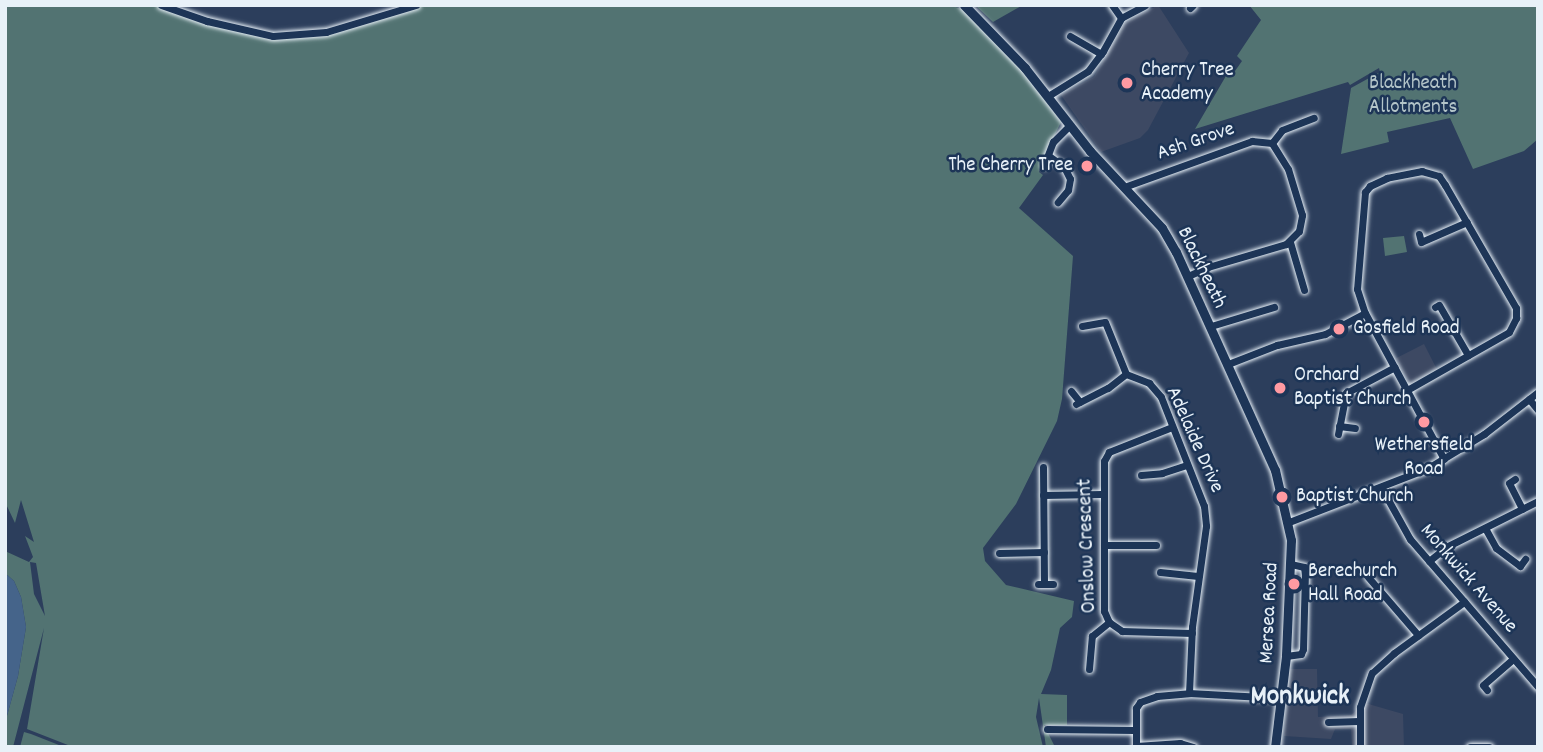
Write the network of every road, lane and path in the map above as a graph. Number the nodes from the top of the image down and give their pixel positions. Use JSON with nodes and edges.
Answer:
{"nodes":[{"id":1,"x":162,"y":5,"type":"edge"},
{"id":2,"x":416,"y":5,"type":"edge"},
{"id":3,"x":964,"y":5,"type":"edge"},
{"id":4,"x":1112,"y":5,"type":"edge"},
{"id":5,"x":1144,"y":5,"type":"edge"},
{"id":6,"x":1121,"y":18,"type":"junction"},
{"id":7,"x":1073,"y":35,"type":"dead end"},
{"id":8,"x":1101,"y":54,"type":"junction"},
{"id":9,"x":1048,"y":96,"type":"junction"},
{"id":10,"x":1314,"y":118,"type":"dead end"},
{"id":11,"x":1070,"y":125,"type":"junction"},
{"id":12,"x":1272,"y":143,"type":"junction"},
{"id":13,"x":1049,"y":156,"type":"junction"},
{"id":14,"x":1044,"y":165,"type":"dead end"},
{"id":15,"x":1124,"y":187,"type":"junction"},
{"id":16,"x":1066,"y":194,"type":"junction"},
{"id":17,"x":1073,"y":199,"type":"dead end"},
{"id":18,"x":1058,"y":202,"type":"dead end"},
{"id":19,"x":1467,"y":222,"type":"junction"},
{"id":20,"x":1290,"y":242,"type":"junction"},
{"id":21,"x":1421,"y":242,"type":"dead end"},
{"id":22,"x":1188,"y":276,"type":"junction"},
{"id":23,"x":1301,"y":286,"type":"dead end"},
{"id":24,"x":1274,"y":307,"type":"dead end"},
{"id":25,"x":1435,"y":307,"type":"dead end"},
{"id":26,"x":1365,"y":313,"type":"junction"},
{"id":27,"x":1086,"y":326,"type":"dead end"},
{"id":28,"x":1210,"y":326,"type":"junction"},
{"id":29,"x":1468,"y":355,"type":"junction"},
{"id":30,"x":1228,"y":364,"type":"junction"},
{"id":31,"x":1395,"y":367,"type":"junction"},
{"id":32,"x":1126,"y":374,"type":"junction"},
{"id":33,"x":1408,"y":390,"type":"junction"},
{"id":34,"x":1072,"y":391,"type":"dead end"},
{"id":35,"x":1538,"y":392,"type":"edge"},
{"id":36,"x":1530,"y":400,"type":"junction"},
{"id":37,"x":1538,"y":410,"type":"edge"},
{"id":38,"x":1172,"y":426,"type":"junction"},
{"id":39,"x":1355,"y":428,"type":"dead end"},
{"id":40,"x":1444,"y":459,"type":"junction"},
{"id":41,"x":1186,"y":464,"type":"junction"},
{"id":42,"x":1043,"y":467,"type":"dead end"},
{"id":43,"x":1141,"y":475,"type":"dead end"},
{"id":44,"x":1515,"y":479,"type":"dead end"},
{"id":45,"x":1381,"y":487,"type":"junction"},
{"id":46,"x":1102,"y":494,"type":"junction"},
{"id":47,"x":1042,"y":495,"type":"junction"},
{"id":48,"x":1538,"y":501,"type":"edge"},
{"id":49,"x":1522,"y":509,"type":"junction"},
{"id":50,"x":1289,"y":522,"type":"junction"},
{"id":51,"x":1485,"y":528,"type":"junction"},
{"id":52,"x":1104,"y":545,"type":"junction"},
{"id":53,"x":1140,"y":545,"type":"junction"},
{"id":54,"x":1156,"y":545,"type":"dead end"},
{"id":55,"x":1003,"y":550,"type":"dead end"},
{"id":56,"x":1044,"y":552,"type":"junction"},
{"id":57,"x":1140,"y":554,"type":"dead end"},
{"id":58,"x":1525,"y":559,"type":"dead end"},
{"id":59,"x":1429,"y":561,"type":"junction"},
{"id":60,"x":1291,"y":564,"type":"junction"},
{"id":61,"x":1162,"y":575,"type":"dead end"},
{"id":62,"x":1198,"y":576,"type":"junction"},
{"id":63,"x":1369,"y":581,"type":"dead end"},
{"id":64,"x":1045,"y":584,"type":"dead end"},
{"id":65,"x":1464,"y":602,"type":"junction"},
{"id":66,"x":1108,"y":622,"type":"junction"},
{"id":67,"x":1192,"y":633,"type":"junction"},
{"id":68,"x":1418,"y":635,"type":"junction"},
{"id":69,"x":1286,"y":656,"type":"junction"},
{"id":70,"x":1513,"y":659,"type":"junction"},
{"id":71,"x":1089,"y":669,"type":"dead end"},
{"id":72,"x":1483,"y":685,"type":"dead end"},
{"id":73,"x":1538,"y":687,"type":"edge"},
{"id":74,"x":1189,"y":693,"type":"junction"},
{"id":75,"x":1282,"y":698,"type":"junction"},
{"id":76,"x":1359,"y":721,"type":"junction"},
{"id":77,"x":1328,"y":722,"type":"dead end"},
{"id":78,"x":1134,"y":730,"type":"junction"},
{"id":79,"x":1051,"y":731,"type":"dead end"},
{"id":80,"x":1136,"y":746,"type":"edge"},
{"id":81,"x":1193,"y":747,"type":"edge"},
{"id":82,"x":1275,"y":747,"type":"edge"},
{"id":83,"x":1360,"y":747,"type":"edge"},
{"id":84,"x":1470,"y":747,"type":"edge"},
{"id":85,"x":1489,"y":747,"type":"edge"}],
"edges":[{"from":1,"to":2,"type":"street"},
{"from":3,"to":9,"type":"main road","name":"Blackheath"},
{"from":4,"to":6,"type":"street"},
{"from":5,"to":6,"type":"street"},
{"from":6,"to":8,"type":"street"},
{"from":7,"to":8,"type":"street"},
{"from":8,"to":9,"type":"street"},
{"from":9,"to":11,"type":"main road","name":"Blackheath"},
{"from":10,"to":12,"type":"street"},
{"from":11,"to":13,"type":"street"},
{"from":11,"to":15,"type":"main road","name":"Blackheath"},
{"from":12,"to":15,"type":"street","name":"Ash Grove"},
{"from":12,"to":20,"type":"street"},
{"from":13,"to":14,"type":"street"},
{"from":13,"to":16,"type":"street"},
{"from":15,"to":22,"type":"main road","name":"Blackheath"},
{"from":16,"to":17,"type":"street"},
{"from":16,"to":18,"type":"street"},
{"from":19,"to":21,"type":"street"},
{"from":19,"to":26,"type":"street"},
{"from":19,"to":29,"type":"street"},
{"from":20,"to":22,"type":"street"},
{"from":20,"to":23,"type":"street"},
{"from":22,"to":28,"type":"main road","name":"Blackheath"},
{"from":24,"to":28,"type":"street"},
{"from":25,"to":29,"type":"street"},
{"from":26,"to":30,"type":"street"},
{"from":26,"to":31,"type":"street"},
{"from":27,"to":32,"type":"street"},
{"from":28,"to":30,"type":"main road","name":"Blackheath"},
{"from":29,"to":33,"type":"street"},
{"from":30,"to":50,"type":"main road","name":"Blackheath"},
{"from":31,"to":33,"type":"street"},
{"from":31,"to":39,"type":"street"},
{"from":32,"to":34,"type":"street"},
{"from":32,"to":38,"type":"street","name":"Adelaide Drive"},
{"from":33,"to":40,"type":"street"},
{"from":35,"to":36,"type":"street"},
{"from":36,"to":37,"type":"street"},
{"from":36,"to":40,"type":"street"},
{"from":38,"to":41,"type":"street","name":"Adelaide Drive"},
{"from":38,"to":46,"type":"street","name":"Onslow Crescent"},
{"from":40,"to":45,"type":"street"},
{"from":41,"to":43,"type":"street"},
{"from":41,"to":62,"type":"street","name":"Adelaide Drive"},
{"from":42,"to":47,"type":"street"},
{"from":44,"to":49,"type":"street"},
{"from":45,"to":50,"type":"street"},
{"from":45,"to":59,"type":"street","name":"Monkwick Avenue"},
{"from":46,"to":47,"type":"street"},
{"from":46,"to":52,"type":"street","name":"Onslow Crescent"},
{"from":47,"to":56,"type":"street"},
{"from":48,"to":49,"type":"street"},
{"from":49,"to":51,"type":"street"},
{"from":50,"to":60,"type":"main road","name":"Mersea Road"},
{"from":51,"to":58,"type":"street"},
{"from":51,"to":59,"type":"street"},
{"from":52,"to":53,"type":"street"},
{"from":52,"to":66,"type":"street","name":"Onslow Crescent"},
{"from":53,"to":54,"type":"street"},
{"from":53,"to":57,"type":"street"},
{"from":55,"to":56,"type":"street"},
{"from":56,"to":64,"type":"street"},
{"from":59,"to":65,"type":"street","name":"Monkwick Avenue"},
{"from":60,"to":69,"type":"main road","name":"Mersea Road"},
{"from":60,"to":69,"type":"street"},
{"from":61,"to":62,"type":"street"},
{"from":62,"to":67,"type":"street","name":"Adelaide Drive"},
{"from":63,"to":68,"type":"street"},
{"from":65,"to":68,"type":"street"},
{"from":65,"to":70,"type":"street","name":"Monkwick Avenue"},
{"from":66,"to":67,"type":"street","name":"Onslow Crescent"},
{"from":66,"to":71,"type":"street"},
{"from":67,"to":74,"type":"street","name":"Adelaide Drive"},
{"from":68,"to":76,"type":"street"},
{"from":69,"to":75,"type":"main road","name":"Mersea Road"},
{"from":70,"to":72,"type":"street"},
{"from":70,"to":73,"type":"street","name":"Monkwick Avenue"},
{"from":74,"to":75,"type":"street"},
{"from":74,"to":78,"type":"street"},
{"from":75,"to":82,"type":"main road","name":"Mersea Road"},
{"from":76,"to":77,"type":"street"},
{"from":76,"to":83,"type":"street"},
{"from":78,"to":79,"type":"street"},
{"from":78,"to":80,"type":"street"},
{"from":80,"to":81,"type":"street"},
{"from":84,"to":85,"type":"street"}]}
